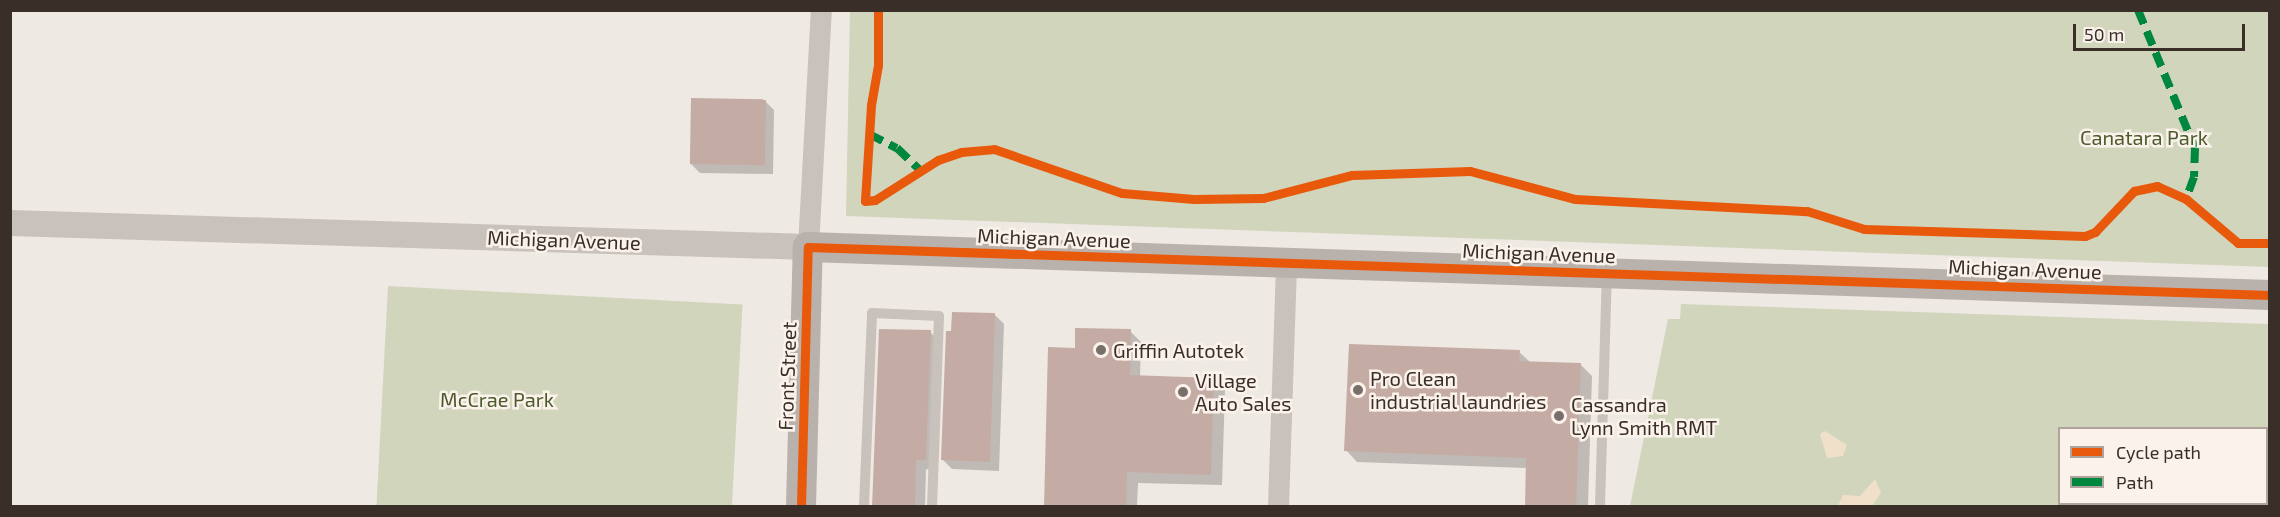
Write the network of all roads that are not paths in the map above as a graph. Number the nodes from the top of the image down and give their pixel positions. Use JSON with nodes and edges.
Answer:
{"nodes":[{"id":1,"x":821,"y":10,"type":"edge"},
{"id":2,"x":10,"y":223,"type":"edge"},
{"id":3,"x":808,"y":248,"type":"junction"},
{"id":4,"x":1286,"y":263,"type":"junction"},
{"id":5,"x":1607,"y":274,"type":"junction"},
{"id":6,"x":2270,"y":295,"type":"edge"},
{"id":7,"x":801,"y":507,"type":"edge"},
{"id":8,"x":864,"y":507,"type":"edge"},
{"id":9,"x":932,"y":507,"type":"edge"},
{"id":10,"x":1278,"y":507,"type":"edge"},
{"id":11,"x":1600,"y":507,"type":"edge"}],
"edges":[{"from":1,"to":3,"type":"street","name":"Front Street"},
{"from":2,"to":3,"type":"street","name":"Michigan Avenue"},
{"from":3,"to":4,"type":"main road","name":"Michigan Avenue"},
{"from":3,"to":7,"type":"main road","name":"Front Street"},
{"from":4,"to":5,"type":"main road","name":"Michigan Avenue"},
{"from":4,"to":10,"type":"street"},
{"from":5,"to":6,"type":"main road","name":"Michigan Avenue"},
{"from":5,"to":11,"type":"lane"},
{"from":8,"to":9,"type":"lane"}]}
